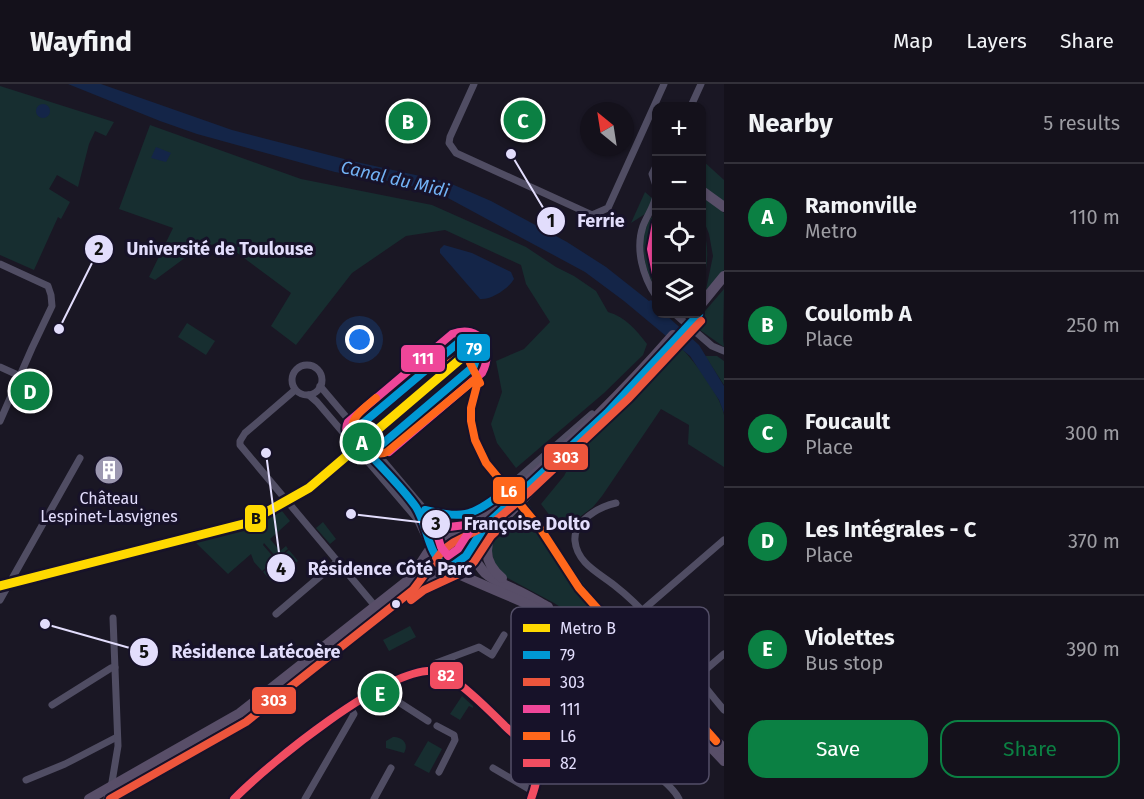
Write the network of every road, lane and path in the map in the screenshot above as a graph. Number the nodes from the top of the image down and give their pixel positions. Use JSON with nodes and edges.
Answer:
{"nodes":[{"id":1,"x":474,"y":84,"type":"edge"},
{"id":2,"x":664,"y":84,"type":"edge"},
{"id":3,"x":701,"y":84,"type":"edge"},
{"id":4,"x":693,"y":102,"type":"edge"},
{"id":5,"x":706,"y":194,"type":"edge"},
{"id":6,"x":724,"y":207,"type":"edge"},
{"id":7,"x":652,"y":210,"type":"edge"},
{"id":8,"x":0,"y":264,"type":"edge"},
{"id":9,"x":723,"y":279,"type":"edge"},
{"id":10,"x":652,"y":287,"type":"edge"},
{"id":11,"x":706,"y":298,"type":"edge"},
{"id":12,"x":706,"y":302,"type":"edge"},
{"id":13,"x":680,"y":318,"type":"edge"},
{"id":14,"x":693,"y":318,"type":"edge"},
{"id":15,"x":724,"y":351,"type":"edge"},
{"id":16,"x":656,"y":357,"type":"junction"},
{"id":17,"x":1,"y":368,"type":"edge"},
{"id":18,"x":20,"y":376,"type":"junction"},
{"id":19,"x":320,"y":386,"type":"junction"},
{"id":20,"x":295,"y":390,"type":"junction"},
{"id":21,"x":623,"y":390,"type":"junction"},
{"id":22,"x":309,"y":395,"type":"junction"},
{"id":23,"x":0,"y":421,"type":"edge"},
{"id":24,"x":586,"y":434,"type":"junction"},
{"id":25,"x":80,"y":458,"type":"dead end"},
{"id":26,"x":616,"y":503,"type":"dead end"},
{"id":27,"x":425,"y":510,"type":"junction"},
{"id":28,"x":454,"y":531,"type":"junction"},
{"id":29,"x":724,"y":540,"type":"edge"},
{"id":30,"x":431,"y":549,"type":"junction"},
{"id":31,"x":470,"y":552,"type":"junction"},
{"id":32,"x":337,"y":562,"type":"junction"},
{"id":33,"x":448,"y":569,"type":"junction"},
{"id":34,"x":515,"y":589,"type":"junction"},
{"id":35,"x":0,"y":600,"type":"edge"},
{"id":36,"x":375,"y":606,"type":"junction"},
{"id":37,"x":532,"y":607,"type":"edge"},
{"id":38,"x":549,"y":607,"type":"edge"},
{"id":39,"x":641,"y":607,"type":"edge"},
{"id":40,"x":646,"y":607,"type":"edge"},
{"id":41,"x":276,"y":614,"type":"dead end"},
{"id":42,"x":113,"y":618,"type":"dead end"},
{"id":43,"x":504,"y":635,"type":"dead end"},
{"id":44,"x":724,"y":654,"type":"edge"},
{"id":45,"x":452,"y":659,"type":"junction"},
{"id":46,"x":115,"y":667,"type":"junction"},
{"id":47,"x":709,"y":667,"type":"edge"},
{"id":48,"x":434,"y":670,"type":"junction"},
{"id":49,"x":380,"y":690,"type":"junction"},
{"id":50,"x":465,"y":690,"type":"junction"},
{"id":51,"x":709,"y":693,"type":"edge"},
{"id":52,"x":52,"y":705,"type":"dead end"},
{"id":53,"x":350,"y":707,"type":"junction"},
{"id":54,"x":724,"y":710,"type":"edge"},
{"id":55,"x":428,"y":721,"type":"dead end"},
{"id":56,"x":437,"y":726,"type":"dead end"},
{"id":57,"x":511,"y":732,"type":"edge"},
{"id":58,"x":709,"y":734,"type":"edge"},
{"id":59,"x":117,"y":737,"type":"junction"},
{"id":60,"x":709,"y":745,"type":"edge"},
{"id":61,"x":724,"y":749,"type":"edge"},
{"id":62,"x":724,"y":761,"type":"edge"},
{"id":63,"x":391,"y":768,"type":"dead end"},
{"id":64,"x":493,"y":768,"type":"dead end"},
{"id":65,"x":146,"y":770,"type":"junction"},
{"id":66,"x":439,"y":772,"type":"dead end"},
{"id":67,"x":26,"y":780,"type":"dead end"},
{"id":68,"x":511,"y":780,"type":"edge"},
{"id":69,"x":516,"y":784,"type":"edge"},
{"id":70,"x":667,"y":784,"type":"edge"},
{"id":71,"x":107,"y":795,"type":"edge"},
{"id":72,"x":532,"y":795,"type":"edge"},
{"id":73,"x":89,"y":799,"type":"edge"},
{"id":74,"x":234,"y":799,"type":"edge"},
{"id":75,"x":305,"y":799,"type":"edge"},
{"id":76,"x":374,"y":799,"type":"edge"},
{"id":77,"x":679,"y":799,"type":"edge"}],
"edges":[{"from":1,"to":2,"type":"street"},
{"from":3,"to":4,"type":"street"},
{"from":5,"to":6,"type":"main road"},
{"from":7,"to":10,"type":"street"},
{"from":8,"to":18,"type":"street"},
{"from":9,"to":11,"type":"main road"},
{"from":9,"to":12,"type":"main road"},
{"from":13,"to":15,"type":"street"},
{"from":14,"to":16,"type":"main road"},
{"from":16,"to":21,"type":"main road"},
{"from":16,"to":24,"type":"main road"},
{"from":17,"to":18,"type":"street"},
{"from":18,"to":23,"type":"street"},
{"from":19,"to":20,"type":"street"},
{"from":19,"to":22,"type":"street"},
{"from":19,"to":27,"type":"street"},
{"from":20,"to":22,"type":"street"},
{"from":20,"to":32,"type":"street"},
{"from":21,"to":27,"type":"street"},
{"from":21,"to":28,"type":"main road"},
{"from":22,"to":30,"type":"street"},
{"from":24,"to":31,"type":"main road"},
{"from":24,"to":34,"type":"main road"},
{"from":25,"to":35,"type":"street"},
{"from":26,"to":39,"type":"street"},
{"from":27,"to":28,"type":"street"},
{"from":28,"to":30,"type":"main road"},
{"from":28,"to":31,"type":"main road"},
{"from":29,"to":40,"type":"street"},
{"from":30,"to":33,"type":"main road"},
{"from":30,"to":36,"type":"main road"},
{"from":31,"to":33,"type":"main road"},
{"from":31,"to":34,"type":"main road"},
{"from":32,"to":36,"type":"street"},
{"from":32,"to":41,"type":"street"},
{"from":33,"to":37,"type":"main road"},
{"from":33,"to":65,"type":"main road"},
{"from":34,"to":38,"type":"main road"},
{"from":36,"to":65,"type":"main road"},
{"from":42,"to":46,"type":"street"},
{"from":43,"to":45,"type":"street"},
{"from":44,"to":47,"type":"street"},
{"from":45,"to":48,"type":"street"},
{"from":45,"to":50,"type":"street"},
{"from":46,"to":52,"type":"street"},
{"from":46,"to":59,"type":"street"},
{"from":48,"to":49,"type":"street"},
{"from":48,"to":50,"type":"street"},
{"from":49,"to":53,"type":"street"},
{"from":49,"to":55,"type":"street"},
{"from":50,"to":57,"type":"street"},
{"from":51,"to":54,"type":"street"},
{"from":53,"to":74,"type":"street"},
{"from":53,"to":75,"type":"street"},
{"from":56,"to":66,"type":"street"},
{"from":58,"to":61,"type":"main road"},
{"from":59,"to":67,"type":"street"},
{"from":59,"to":71,"type":"street"},
{"from":60,"to":62,"type":"main road"},
{"from":63,"to":76,"type":"street"},
{"from":64,"to":68,"type":"street"},
{"from":65,"to":71,"type":"main road"},
{"from":69,"to":72,"type":"street"},
{"from":70,"to":77,"type":"street"},
{"from":71,"to":73,"type":"main road"}]}
